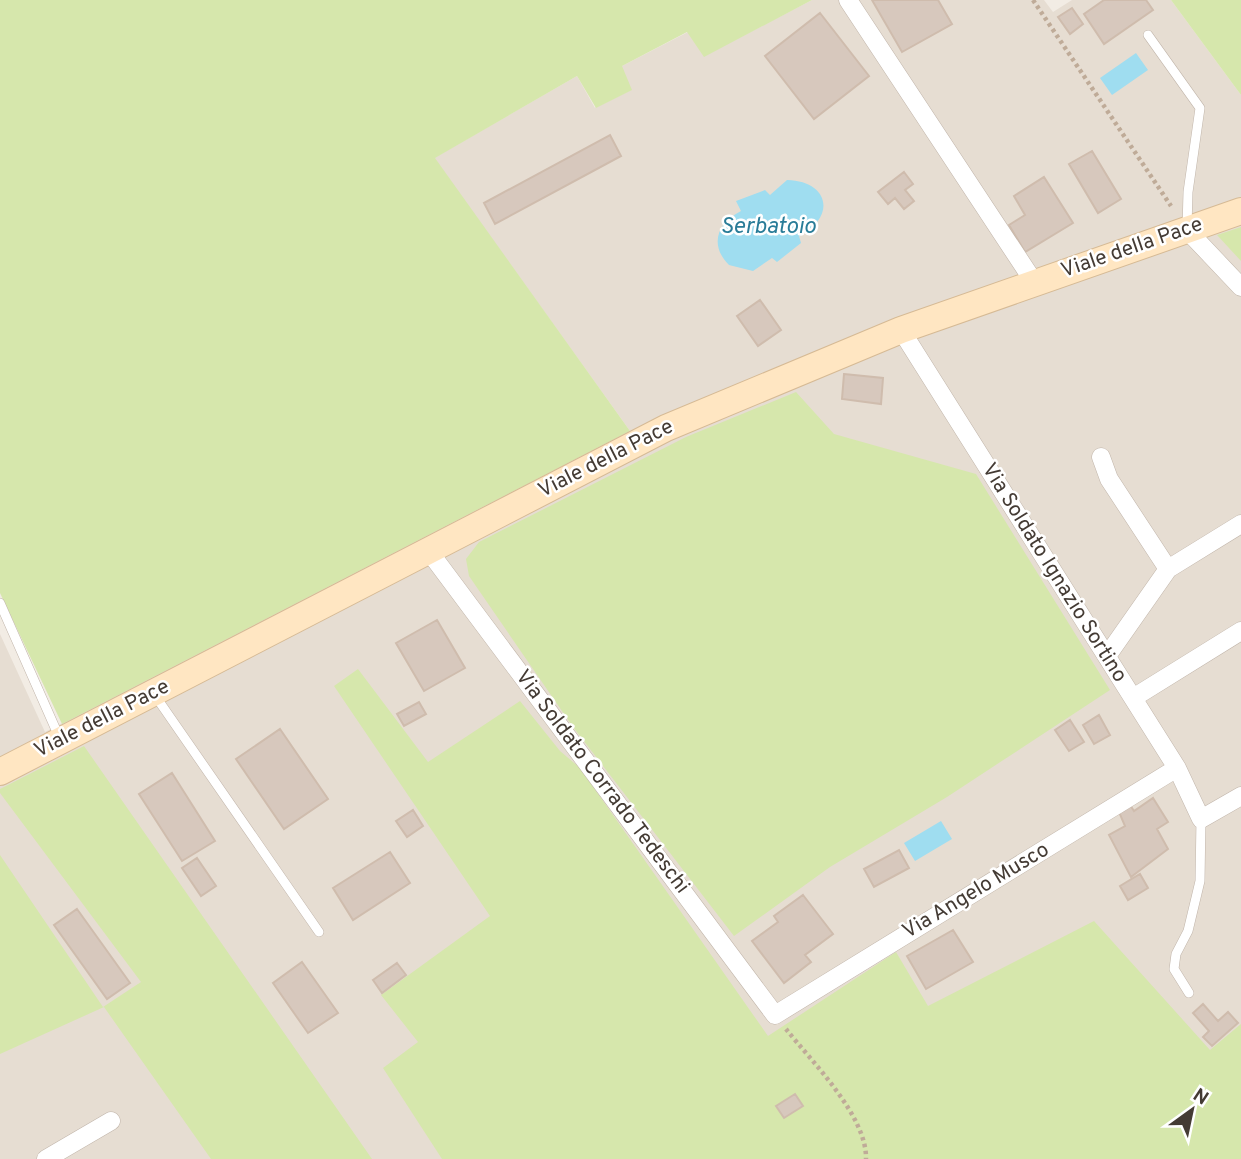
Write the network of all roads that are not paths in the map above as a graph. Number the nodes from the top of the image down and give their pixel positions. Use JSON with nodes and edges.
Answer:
{"nodes":[{"id":1,"x":848,"y":0,"type":"edge"},
{"id":2,"x":1148,"y":35,"type":"dead end"},
{"id":3,"x":1241,"y":211,"type":"edge"},
{"id":4,"x":1187,"y":230,"type":"junction"},
{"id":5,"x":1034,"y":282,"type":"junction"},
{"id":6,"x":1241,"y":287,"type":"edge"},
{"id":7,"x":901,"y":330,"type":"junction"},
{"id":8,"x":1101,"y":457,"type":"dead end"},
{"id":9,"x":1241,"y":524,"type":"edge"},
{"id":10,"x":428,"y":550,"type":"junction"},
{"id":11,"x":1168,"y":569,"type":"junction"},
{"id":12,"x":0,"y":603,"type":"edge"},
{"id":13,"x":1241,"y":631,"type":"edge"},
{"id":14,"x":1107,"y":656,"type":"junction"},
{"id":15,"x":153,"y":693,"type":"junction"},
{"id":16,"x":1133,"y":698,"type":"junction"},
{"id":17,"x":61,"y":740,"type":"junction"},
{"id":18,"x":1177,"y":768,"type":"junction"},
{"id":19,"x":0,"y":772,"type":"edge"},
{"id":20,"x":1241,"y":796,"type":"edge"},
{"id":21,"x":1201,"y":819,"type":"junction"},
{"id":22,"x":319,"y":932,"type":"dead end"},
{"id":23,"x":1189,"y":993,"type":"dead end"},
{"id":24,"x":775,"y":1015,"type":"joint"},
{"id":25,"x":111,"y":1121,"type":"dead end"},
{"id":26,"x":46,"y":1159,"type":"edge"}],
"edges":[{"from":1,"to":5,"type":"street"},
{"from":2,"to":4,"type":"lane"},
{"from":3,"to":4,"type":"street","name":"Viale della Pace"},
{"from":4,"to":5,"type":"street","name":"Viale della Pace"},
{"from":4,"to":6,"type":"street"},
{"from":5,"to":7,"type":"street","name":"Viale della Pace"},
{"from":7,"to":10,"type":"street","name":"Viale della Pace"},
{"from":7,"to":14,"type":"street","name":"Via Soldato Ignazio Sortino"},
{"from":8,"to":11,"type":"street"},
{"from":9,"to":11,"type":"street"},
{"from":10,"to":15,"type":"street","name":"Viale della Pace"},
{"from":10,"to":24,"type":"street","name":"Via Soldato Corrado Tedeschi"},
{"from":11,"to":14,"type":"street"},
{"from":12,"to":17,"type":"lane"},
{"from":13,"to":16,"type":"street"},
{"from":14,"to":16,"type":"street","name":"Via Soldato Ignazio Sortino"},
{"from":15,"to":17,"type":"street","name":"Viale della Pace"},
{"from":15,"to":22,"type":"lane"},
{"from":16,"to":18,"type":"street","name":"Via Soldato Ignazio Sortino"},
{"from":17,"to":19,"type":"street","name":"Viale della Pace"},
{"from":18,"to":21,"type":"street","name":"Via Soldato Ignazio Sortino"},
{"from":18,"to":24,"type":"street","name":"Via Angelo Musco"},
{"from":20,"to":21,"type":"street"},
{"from":21,"to":23,"type":"lane"},
{"from":25,"to":26,"type":"street"}]}
